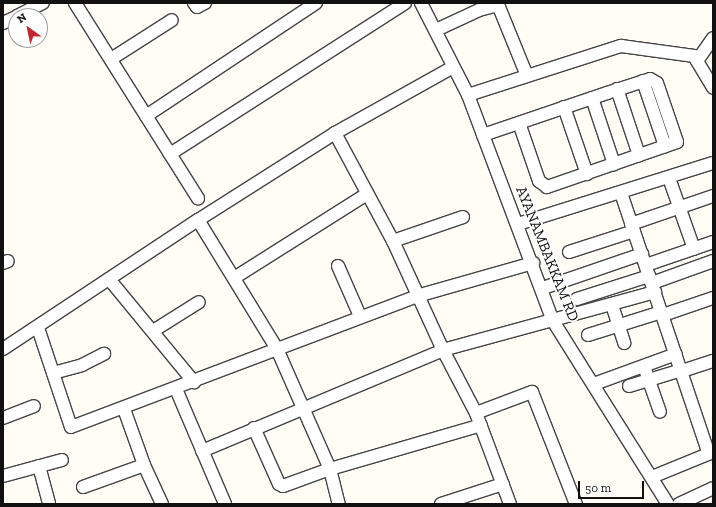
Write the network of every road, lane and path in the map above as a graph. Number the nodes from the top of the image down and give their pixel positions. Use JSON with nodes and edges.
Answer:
{"nodes":[{"id":1,"x":43,"y":3,"type":"edge"},
{"id":2,"x":75,"y":3,"type":"edge"},
{"id":3,"x":194,"y":3,"type":"edge"},
{"id":4,"x":205,"y":3,"type":"edge"},
{"id":5,"x":316,"y":3,"type":"edge"},
{"id":6,"x":405,"y":3,"type":"edge"},
{"id":7,"x":421,"y":3,"type":"edge"},
{"id":8,"x":33,"y":8,"type":"edge"},
{"id":9,"x":172,"y":20,"type":"dead end"},
{"id":10,"x":436,"y":30,"type":"junction"},
{"id":11,"x":711,"y":43,"type":"edge"},
{"id":12,"x":111,"y":59,"type":"junction"},
{"id":13,"x":697,"y":61,"type":"junction"},
{"id":14,"x":453,"y":67,"type":"junction"},
{"id":15,"x":527,"y":76,"type":"junction"},
{"id":16,"x":713,"y":88,"type":"edge"},
{"id":17,"x":617,"y":90,"type":"junction"},
{"id":18,"x":468,"y":95,"type":"junction"},
{"id":19,"x":592,"y":98,"type":"junction"},
{"id":20,"x":564,"y":107,"type":"junction"},
{"id":21,"x":146,"y":116,"type":"junction"},
{"id":22,"x":519,"y":123,"type":"junction"},
{"id":23,"x":334,"y":133,"type":"junction"},
{"id":24,"x":483,"y":135,"type":"junction"},
{"id":25,"x":170,"y":154,"type":"junction"},
{"id":26,"x":638,"y":156,"type":"junction"},
{"id":27,"x":713,"y":163,"type":"edge"},
{"id":28,"x":614,"y":164,"type":"junction"},
{"id":29,"x":587,"y":174,"type":"junction"},
{"id":30,"x":669,"y":178,"type":"junction"},
{"id":31,"x":621,"y":193,"type":"junction"},
{"id":32,"x":367,"y":194,"type":"junction"},
{"id":33,"x":713,"y":196,"type":"edge"},
{"id":34,"x":198,"y":198,"type":"dead end"},
{"id":35,"x":680,"y":208,"type":"junction"},
{"id":36,"x":464,"y":217,"type":"dead end"},
{"id":37,"x":198,"y":220,"type":"junction"},
{"id":38,"x":518,"y":224,"type":"junction"},
{"id":39,"x":633,"y":227,"type":"junction"},
{"id":40,"x":393,"y":241,"type":"junction"},
{"id":41,"x":713,"y":242,"type":"edge"},
{"id":42,"x":694,"y":249,"type":"junction"},
{"id":43,"x":569,"y":252,"type":"dead end"},
{"id":44,"x":713,"y":261,"type":"edge"},
{"id":45,"x":533,"y":263,"type":"junction"},
{"id":46,"x":338,"y":266,"type":"dead end"},
{"id":47,"x":649,"y":274,"type":"junction"},
{"id":48,"x":109,"y":278,"type":"junction"},
{"id":49,"x":234,"y":278,"type":"junction"},
{"id":50,"x":543,"y":288,"type":"junction"},
{"id":51,"x":417,"y":296,"type":"junction"},
{"id":52,"x":713,"y":298,"type":"edge"},
{"id":53,"x":577,"y":299,"type":"dead end"},
{"id":54,"x":199,"y":302,"type":"dead end"},
{"id":55,"x":612,"y":305,"type":"junction"},
{"id":56,"x":662,"y":313,"type":"junction"},
{"id":57,"x":360,"y":316,"type":"junction"},
{"id":58,"x":553,"y":321,"type":"junction"},
{"id":59,"x":618,"y":326,"type":"junction"},
{"id":60,"x":38,"y":328,"type":"junction"},
{"id":61,"x":153,"y":331,"type":"junction"},
{"id":62,"x":588,"y":335,"type":"dead end"},
{"id":63,"x":624,"y":343,"type":"dead end"},
{"id":64,"x":276,"y":349,"type":"junction"},
{"id":65,"x":3,"y":350,"type":"edge"},
{"id":66,"x":443,"y":350,"type":"junction"},
{"id":67,"x":104,"y":354,"type":"dead end"},
{"id":68,"x":676,"y":354,"type":"junction"},
{"id":69,"x":713,"y":361,"type":"edge"},
{"id":70,"x":643,"y":366,"type":"junction"},
{"id":71,"x":682,"y":371,"type":"junction"},
{"id":72,"x":53,"y":373,"type":"junction"},
{"id":73,"x":649,"y":380,"type":"junction"},
{"id":74,"x":194,"y":382,"type":"junction"},
{"id":75,"x":594,"y":384,"type":"junction"},
{"id":76,"x":629,"y":386,"type":"dead end"},
{"id":77,"x":176,"y":389,"type":"junction"},
{"id":78,"x":34,"y":406,"type":"dead end"},
{"id":79,"x":304,"y":407,"type":"junction"},
{"id":80,"x":124,"y":409,"type":"junction"},
{"id":81,"x":660,"y":412,"type":"dead end"},
{"id":82,"x":3,"y":418,"type":"edge"},
{"id":83,"x":478,"y":419,"type":"junction"},
{"id":84,"x":254,"y":428,"type":"junction"},
{"id":85,"x":202,"y":451,"type":"junction"},
{"id":86,"x":711,"y":453,"type":"edge"},
{"id":87,"x":62,"y":460,"type":"dead end"},
{"id":88,"x":144,"y":465,"type":"junction"},
{"id":89,"x":39,"y":466,"type":"junction"},
{"id":90,"x":330,"y":469,"type":"junction"},
{"id":91,"x":3,"y":476,"type":"edge"},
{"id":92,"x":652,"y":477,"type":"junction"},
{"id":93,"x":503,"y":484,"type":"junction"},
{"id":94,"x":83,"y":487,"type":"dead end"},
{"id":95,"x":713,"y":488,"type":"edge"},
{"id":96,"x":49,"y":504,"type":"edge"},
{"id":97,"x":162,"y":504,"type":"edge"},
{"id":98,"x":225,"y":504,"type":"edge"},
{"id":99,"x":339,"y":504,"type":"edge"},
{"id":100,"x":441,"y":504,"type":"edge"},
{"id":101,"x":510,"y":504,"type":"edge"},
{"id":102,"x":576,"y":504,"type":"edge"},
{"id":103,"x":668,"y":504,"type":"edge"},
{"id":104,"x":679,"y":504,"type":"edge"}],
"edges":[{"from":1,"to":8,"type":"street"},
{"from":2,"to":12,"type":"street"},
{"from":3,"to":4,"type":"street"},
{"from":5,"to":21,"type":"street"},
{"from":6,"to":25,"type":"street"},
{"from":7,"to":10,"type":"street","name":"AYANAMBAKKAM RD"},
{"from":9,"to":12,"type":"street"},
{"from":10,"to":14,"type":"street","name":"AYANAMBAKKAM RD"},
{"from":10,"to":15,"type":"street"},
{"from":11,"to":13,"type":"street"},
{"from":12,"to":21,"type":"street"},
{"from":13,"to":15,"type":"street"},
{"from":13,"to":16,"type":"street"},
{"from":14,"to":18,"type":"street","name":"AYANAMBAKKAM RD"},
{"from":14,"to":23,"type":"street"},
{"from":15,"to":18,"type":"street"},
{"from":17,"to":19,"type":"street"},
{"from":17,"to":26,"type":"street"},
{"from":17,"to":26,"type":"street"},
{"from":18,"to":24,"type":"street","name":"AYANAMBAKKAM RD"},
{"from":19,"to":20,"type":"street"},
{"from":19,"to":28,"type":"street"},
{"from":20,"to":22,"type":"street"},
{"from":20,"to":29,"type":"street"},
{"from":21,"to":25,"type":"street"},
{"from":22,"to":24,"type":"street"},
{"from":22,"to":29,"type":"street"},
{"from":23,"to":32,"type":"street"},
{"from":23,"to":37,"type":"street"},
{"from":24,"to":38,"type":"street","name":"AYANAMBAKKAM RD"},
{"from":25,"to":34,"type":"street"},
{"from":26,"to":28,"type":"street"},
{"from":27,"to":30,"type":"street"},
{"from":28,"to":29,"type":"street"},
{"from":30,"to":31,"type":"street"},
{"from":30,"to":35,"type":"street"},
{"from":31,"to":38,"type":"street"},
{"from":31,"to":39,"type":"street"},
{"from":32,"to":40,"type":"street"},
{"from":32,"to":49,"type":"street"},
{"from":33,"to":35,"type":"street"},
{"from":35,"to":39,"type":"street"},
{"from":35,"to":42,"type":"street"},
{"from":36,"to":40,"type":"street"},
{"from":37,"to":48,"type":"street"},
{"from":37,"to":49,"type":"street"},
{"from":38,"to":45,"type":"street","name":"AYANAMBAKKAM RD"},
{"from":39,"to":43,"type":"street"},
{"from":39,"to":47,"type":"street"},
{"from":40,"to":51,"type":"street"},
{"from":41,"to":42,"type":"street"},
{"from":42,"to":47,"type":"street"},
{"from":44,"to":47,"type":"street"},
{"from":45,"to":50,"type":"street","name":"AYANAMBAKKAM RD"},
{"from":45,"to":51,"type":"street"},
{"from":46,"to":57,"type":"street"},
{"from":47,"to":50,"type":"street"},
{"from":47,"to":53,"type":"street"},
{"from":47,"to":55,"type":"street"},
{"from":47,"to":56,"type":"street"},
{"from":48,"to":60,"type":"street"},
{"from":48,"to":61,"type":"street"},
{"from":49,"to":64,"type":"street"},
{"from":50,"to":58,"type":"street","name":"AYANAMBAKKAM RD"},
{"from":51,"to":57,"type":"street"},
{"from":51,"to":66,"type":"street"},
{"from":52,"to":56,"type":"street"},
{"from":54,"to":61,"type":"street"},
{"from":55,"to":58,"type":"street"},
{"from":55,"to":59,"type":"street"},
{"from":56,"to":59,"type":"street"},
{"from":56,"to":68,"type":"street"},
{"from":57,"to":64,"type":"street"},
{"from":58,"to":66,"type":"street"},
{"from":58,"to":75,"type":"street","name":"AYANAMBAKKAM RD"},
{"from":59,"to":62,"type":"street"},
{"from":59,"to":63,"type":"street"},
{"from":60,"to":65,"type":"street"},
{"from":60,"to":72,"type":"street"},
{"from":61,"to":74,"type":"street"},
{"from":64,"to":74,"type":"street"},
{"from":64,"to":79,"type":"street"},
{"from":66,"to":79,"type":"street"},
{"from":66,"to":83,"type":"street"},
{"from":67,"to":72,"type":"street"},
{"from":68,"to":70,"type":"street"},
{"from":68,"to":71,"type":"street"},
{"from":69,"to":71,"type":"street"},
{"from":70,"to":73,"type":"street"},
{"from":70,"to":75,"type":"street"},
{"from":71,"to":73,"type":"street"},
{"from":71,"to":86,"type":"street"},
{"from":72,"to":80,"type":"street"},
{"from":73,"to":76,"type":"street"},
{"from":73,"to":81,"type":"street"},
{"from":74,"to":77,"type":"street"},
{"from":75,"to":92,"type":"street","name":"AYANAMBAKKAM RD"},
{"from":77,"to":80,"type":"street"},
{"from":77,"to":85,"type":"street"},
{"from":78,"to":82,"type":"street"},
{"from":79,"to":84,"type":"street"},
{"from":79,"to":90,"type":"street"},
{"from":80,"to":88,"type":"street"},
{"from":83,"to":90,"type":"street"},
{"from":83,"to":93,"type":"street"},
{"from":83,"to":102,"type":"street"},
{"from":84,"to":85,"type":"street"},
{"from":84,"to":90,"type":"street"},
{"from":85,"to":98,"type":"street"},
{"from":86,"to":92,"type":"street"},
{"from":87,"to":89,"type":"street"},
{"from":88,"to":94,"type":"street"},
{"from":88,"to":97,"type":"street"},
{"from":89,"to":91,"type":"street"},
{"from":89,"to":96,"type":"street"},
{"from":90,"to":99,"type":"street"},
{"from":92,"to":103,"type":"street","name":"AYANAMBAKKAM RD"},
{"from":93,"to":100,"type":"street"},
{"from":93,"to":101,"type":"street"},
{"from":95,"to":104,"type":"street"}]}
